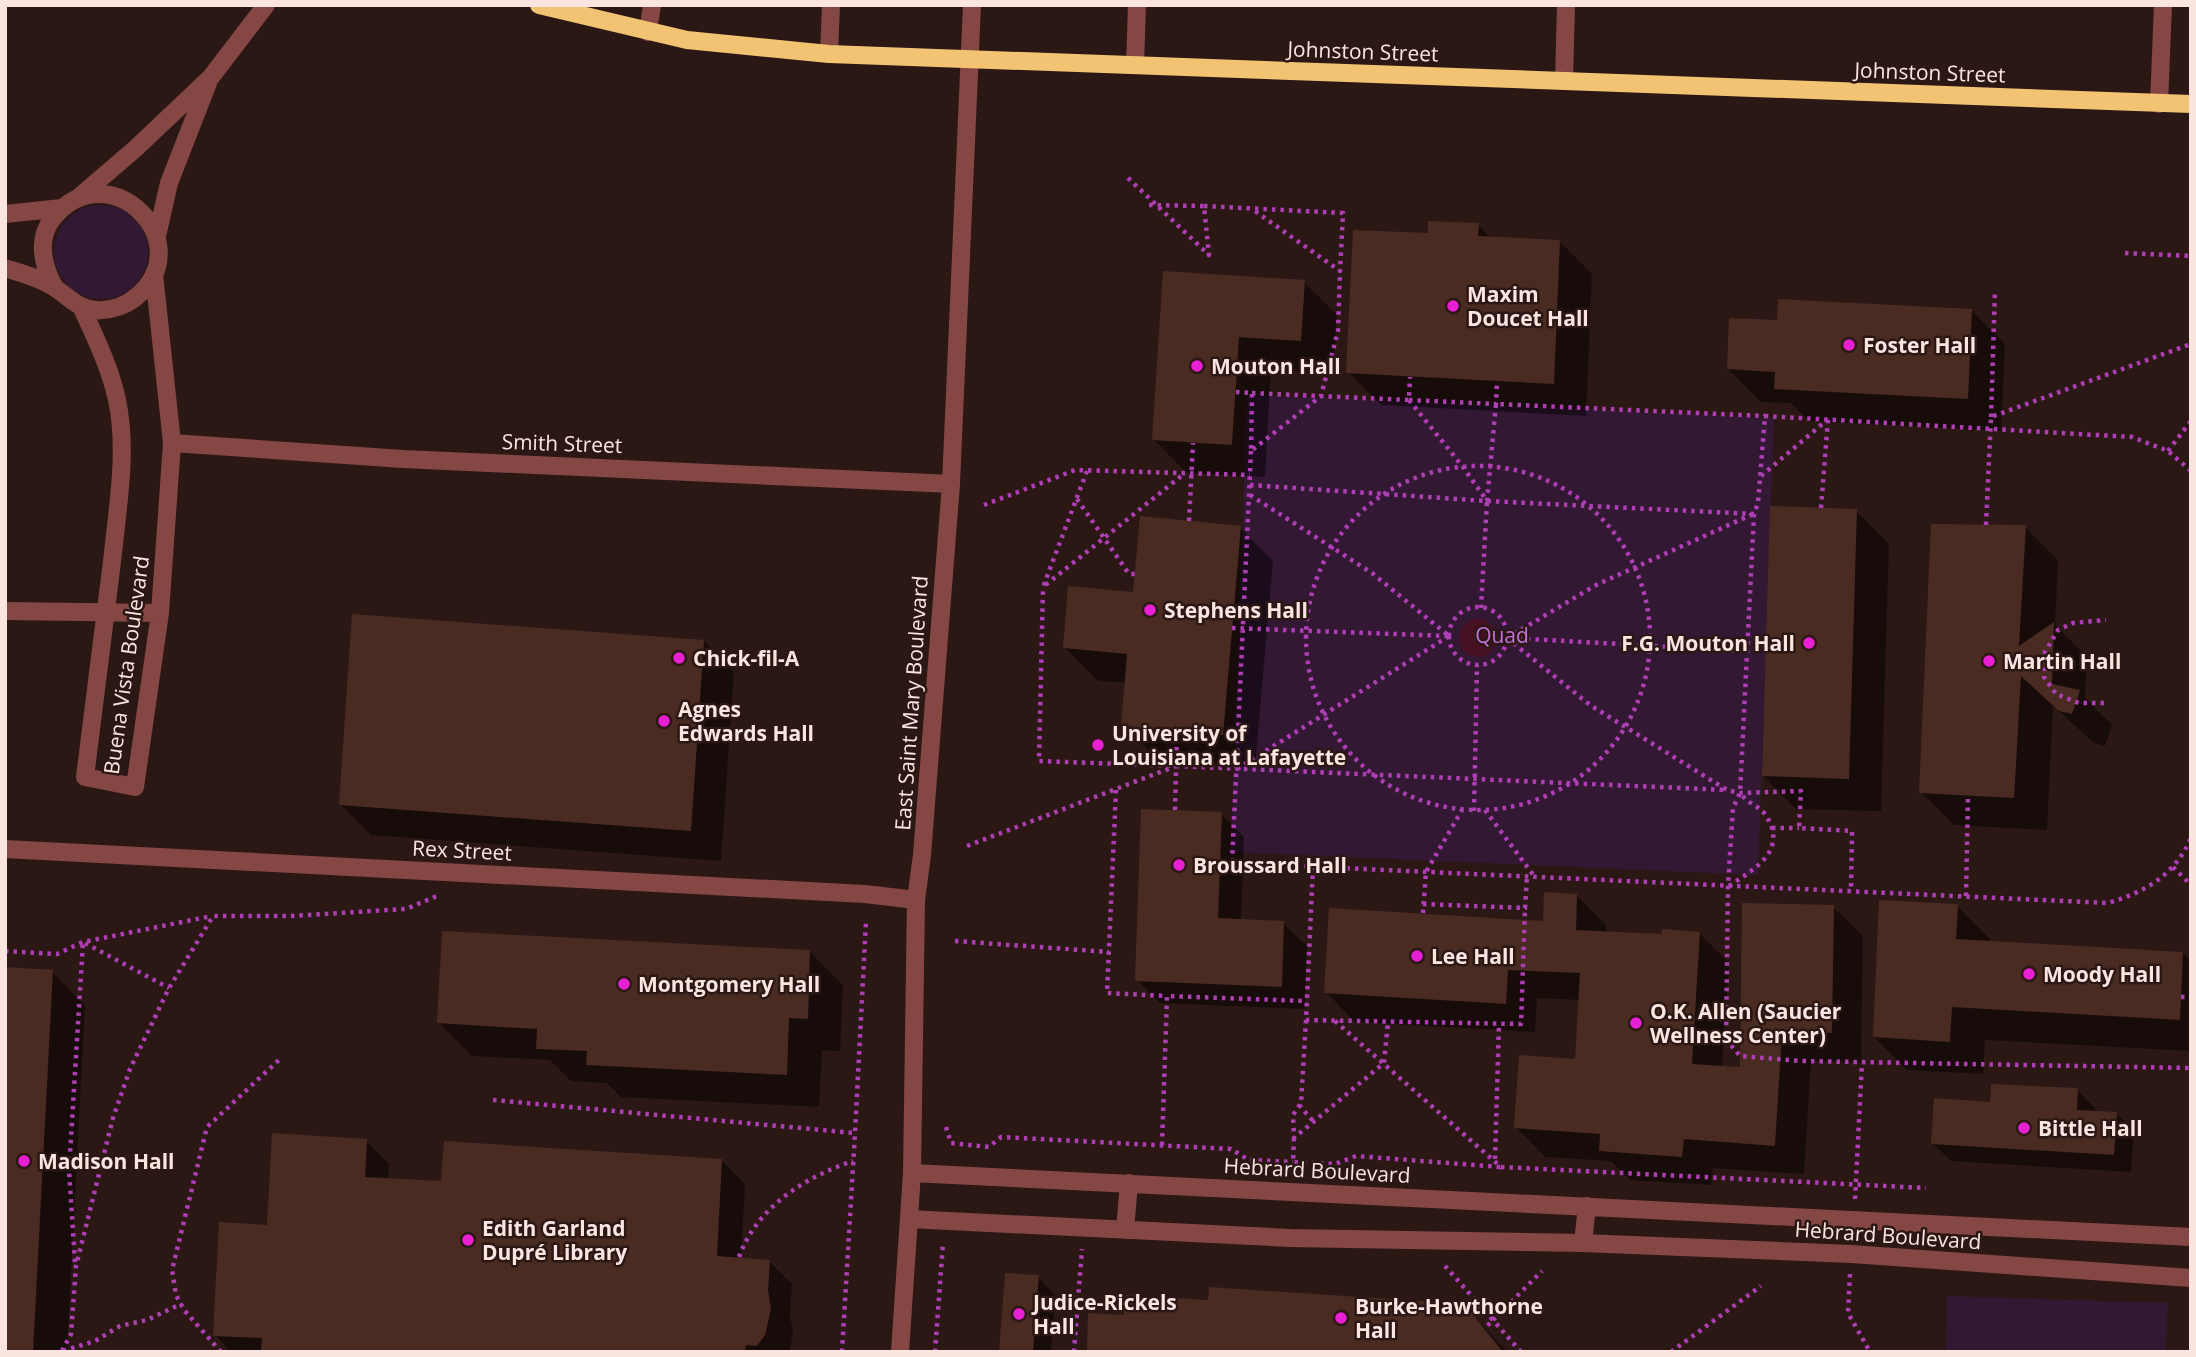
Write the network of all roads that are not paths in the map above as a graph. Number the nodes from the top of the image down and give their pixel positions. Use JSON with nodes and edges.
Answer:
{"nodes":[{"id":1,"x":266,"y":5,"type":"edge"},
{"id":2,"x":539,"y":5,"type":"edge"},
{"id":3,"x":652,"y":5,"type":"edge"},
{"id":4,"x":831,"y":5,"type":"edge"},
{"id":5,"x":972,"y":5,"type":"edge"},
{"id":6,"x":1137,"y":5,"type":"edge"},
{"id":7,"x":1566,"y":5,"type":"edge"},
{"id":8,"x":2163,"y":5,"type":"edge"},
{"id":9,"x":648,"y":32,"type":"junction"},
{"id":10,"x":829,"y":54,"type":"junction"},
{"id":11,"x":971,"y":59,"type":"junction"},
{"id":12,"x":1135,"y":65,"type":"junction"},
{"id":13,"x":211,"y":77,"type":"junction"},
{"id":14,"x":1564,"y":81,"type":"junction"},
{"id":15,"x":2159,"y":104,"type":"junction"},
{"id":16,"x":2191,"y":104,"type":"edge"},
{"id":17,"x":70,"y":203,"type":"junction"},
{"id":18,"x":5,"y":214,"type":"edge"},
{"id":19,"x":157,"y":236,"type":"junction"},
{"id":20,"x":5,"y":268,"type":"edge"},
{"id":21,"x":155,"y":274,"type":"junction"},
{"id":22,"x":55,"y":288,"type":"junction"},
{"id":23,"x":80,"y":306,"type":"junction"},
{"id":24,"x":172,"y":443,"type":"junction"},
{"id":25,"x":951,"y":484,"type":"junction"},
{"id":26,"x":5,"y":611,"type":"edge"},
{"id":27,"x":107,"y":612,"type":"junction"},
{"id":28,"x":160,"y":614,"type":"junction"},
{"id":29,"x":5,"y":849,"type":"edge"},
{"id":30,"x":916,"y":900,"type":"junction"},
{"id":31,"x":912,"y":1172,"type":"junction"},
{"id":32,"x":1129,"y":1183,"type":"junction"},
{"id":33,"x":1587,"y":1206,"type":"junction"},
{"id":34,"x":909,"y":1219,"type":"junction"},
{"id":35,"x":1125,"y":1230,"type":"junction"},
{"id":36,"x":2191,"y":1237,"type":"edge"},
{"id":37,"x":1583,"y":1243,"type":"junction"},
{"id":38,"x":2191,"y":1278,"type":"edge"},
{"id":39,"x":900,"y":1352,"type":"edge"}],
"edges":[{"from":1,"to":13,"type":"street","name":"Buena Vista Boulevard"},
{"from":2,"to":9,"type":"main road","name":"Johnston Street"},
{"from":3,"to":9,"type":"street"},
{"from":4,"to":10,"type":"street"},
{"from":5,"to":11,"type":"street","name":"East Saint Mary Boulevard"},
{"from":6,"to":12,"type":"street"},
{"from":7,"to":14,"type":"street"},
{"from":8,"to":15,"type":"street"},
{"from":9,"to":10,"type":"main road","name":"Johnston Street"},
{"from":10,"to":11,"type":"main road","name":"Johnston Street"},
{"from":11,"to":12,"type":"main road","name":"Johnston Street"},
{"from":11,"to":25,"type":"street","name":"East Saint Mary Boulevard"},
{"from":12,"to":14,"type":"main road","name":"Johnston Street"},
{"from":13,"to":17,"type":"street","name":"Buena Vista Boulevard"},
{"from":13,"to":19,"type":"street","name":"Buena Vista Boulevard"},
{"from":14,"to":15,"type":"main road","name":"Johnston Street"},
{"from":15,"to":16,"type":"main road","name":"Johnston Street"},
{"from":17,"to":18,"type":"street"},
{"from":17,"to":19,"type":"street"},
{"from":17,"to":22,"type":"street","name":"Buena Vista Boulevard"},
{"from":19,"to":21,"type":"street","name":"Buena Vista Boulevard"},
{"from":20,"to":22,"type":"street","name":"Buena Vista Boulevard"},
{"from":21,"to":23,"type":"street"},
{"from":21,"to":24,"type":"street","name":"Buena Vista Boulevard"},
{"from":22,"to":23,"type":"street","name":"Buena Vista Boulevard"},
{"from":23,"to":27,"type":"street","name":"Buena Vista Boulevard"},
{"from":24,"to":25,"type":"street","name":"Smith Street"},
{"from":24,"to":28,"type":"street","name":"Buena Vista Boulevard"},
{"from":25,"to":30,"type":"street","name":"East Saint Mary Boulevard"},
{"from":26,"to":27,"type":"street"},
{"from":27,"to":28,"type":"street"},
{"from":27,"to":28,"type":"street","name":"Buena Vista Boulevard"},
{"from":29,"to":30,"type":"street","name":"Rex Street"},
{"from":30,"to":31,"type":"street","name":"East Saint Mary Boulevard"},
{"from":31,"to":32,"type":"street","name":"Hebrard Boulevard"},
{"from":31,"to":34,"type":"street","name":"East Saint Mary Boulevard"},
{"from":32,"to":33,"type":"street","name":"Hebrard Boulevard"},
{"from":32,"to":35,"type":"street"},
{"from":33,"to":36,"type":"street","name":"Hebrard Boulevard"},
{"from":33,"to":37,"type":"street"},
{"from":34,"to":35,"type":"street","name":"Hebrard Boulevard"},
{"from":34,"to":39,"type":"street","name":"East Saint Mary Boulevard"},
{"from":35,"to":37,"type":"street","name":"Hebrard Boulevard"},
{"from":37,"to":38,"type":"street","name":"Hebrard Boulevard"}]}
